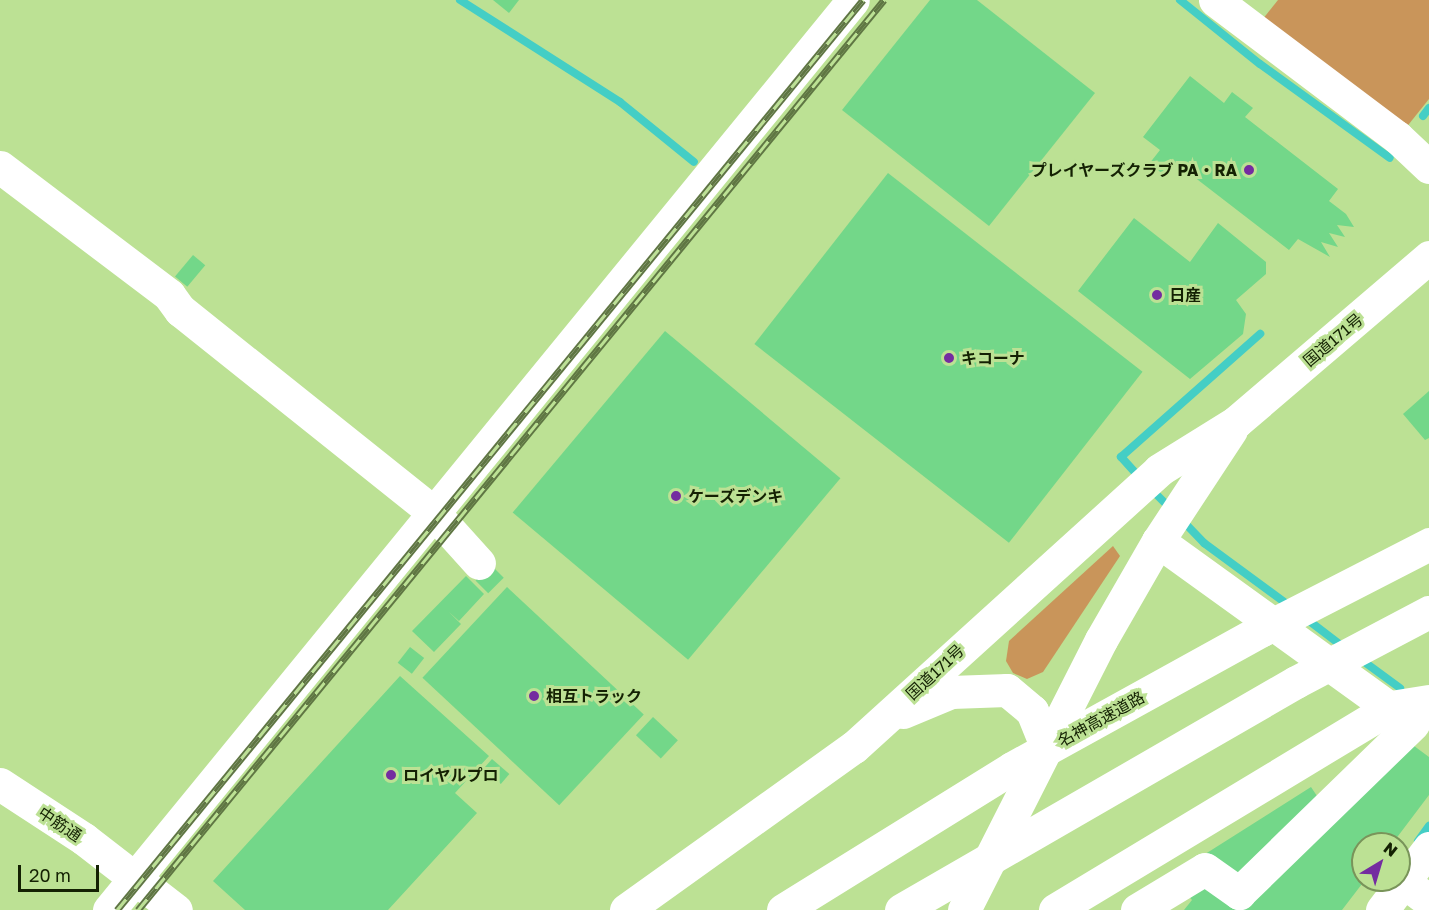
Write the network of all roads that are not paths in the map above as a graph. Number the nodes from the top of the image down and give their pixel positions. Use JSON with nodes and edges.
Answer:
{"nodes":[{"id":1,"x":853,"y":0,"type":"edge"},
{"id":2,"x":1215,"y":0,"type":"edge"},
{"id":3,"x":0,"y":167,"type":"edge"},
{"id":4,"x":1429,"y":167,"type":"edge"},
{"id":5,"x":1429,"y":256,"type":"edge"},
{"id":6,"x":1236,"y":422,"type":"junction"},
{"id":7,"x":432,"y":511,"type":"junction"},
{"id":8,"x":1172,"y":522,"type":"junction"},
{"id":9,"x":1429,"y":544,"type":"edge"},
{"id":10,"x":479,"y":563,"type":"dead end"},
{"id":11,"x":1429,"y":612,"type":"edge"},
{"id":12,"x":1415,"y":717,"type":"edge"},
{"id":13,"x":887,"y":718,"type":"junction"},
{"id":14,"x":1047,"y":748,"type":"junction"},
{"id":15,"x":0,"y":784,"type":"edge"},
{"id":16,"x":1429,"y":848,"type":"edge"},
{"id":17,"x":134,"y":879,"type":"junction"},
{"id":18,"x":1416,"y":891,"type":"edge"},
{"id":19,"x":905,"y":908,"type":"edge"},
{"id":20,"x":109,"y":910,"type":"edge"},
{"id":21,"x":176,"y":910,"type":"edge"},
{"id":22,"x":626,"y":910,"type":"edge"},
{"id":23,"x":783,"y":910,"type":"edge"},
{"id":24,"x":964,"y":910,"type":"edge"},
{"id":25,"x":1055,"y":910,"type":"edge"},
{"id":26,"x":1137,"y":910,"type":"edge"},
{"id":27,"x":1382,"y":910,"type":"edge"}],
"edges":[{"from":1,"to":7,"type":"main road"},
{"from":2,"to":4,"type":"main road"},
{"from":3,"to":7,"type":"main road"},
{"from":5,"to":6,"type":"main road","name":"国道171号"},
{"from":6,"to":8,"type":"main road","name":"国道171号"},
{"from":6,"to":13,"type":"main road","name":"国道171号"},
{"from":7,"to":10,"type":"main road"},
{"from":7,"to":17,"type":"main road"},
{"from":8,"to":12,"type":"main road"},
{"from":8,"to":14,"type":"main road","name":"国道171号"},
{"from":9,"to":23,"type":"main road","name":"名神高速道路"},
{"from":11,"to":19,"type":"main road"},
{"from":12,"to":25,"type":"main road"},
{"from":12,"to":26,"type":"main road"},
{"from":13,"to":14,"type":"main road"},
{"from":13,"to":22,"type":"main road","name":"国道171号"},
{"from":14,"to":24,"type":"main road","name":"国道171号"},
{"from":15,"to":17,"type":"main road","name":"中筋通"},
{"from":16,"to":18,"type":"main road"},
{"from":17,"to":20,"type":"main road"},
{"from":17,"to":21,"type":"main road","name":"中筋通"},
{"from":18,"to":27,"type":"main road"}]}
